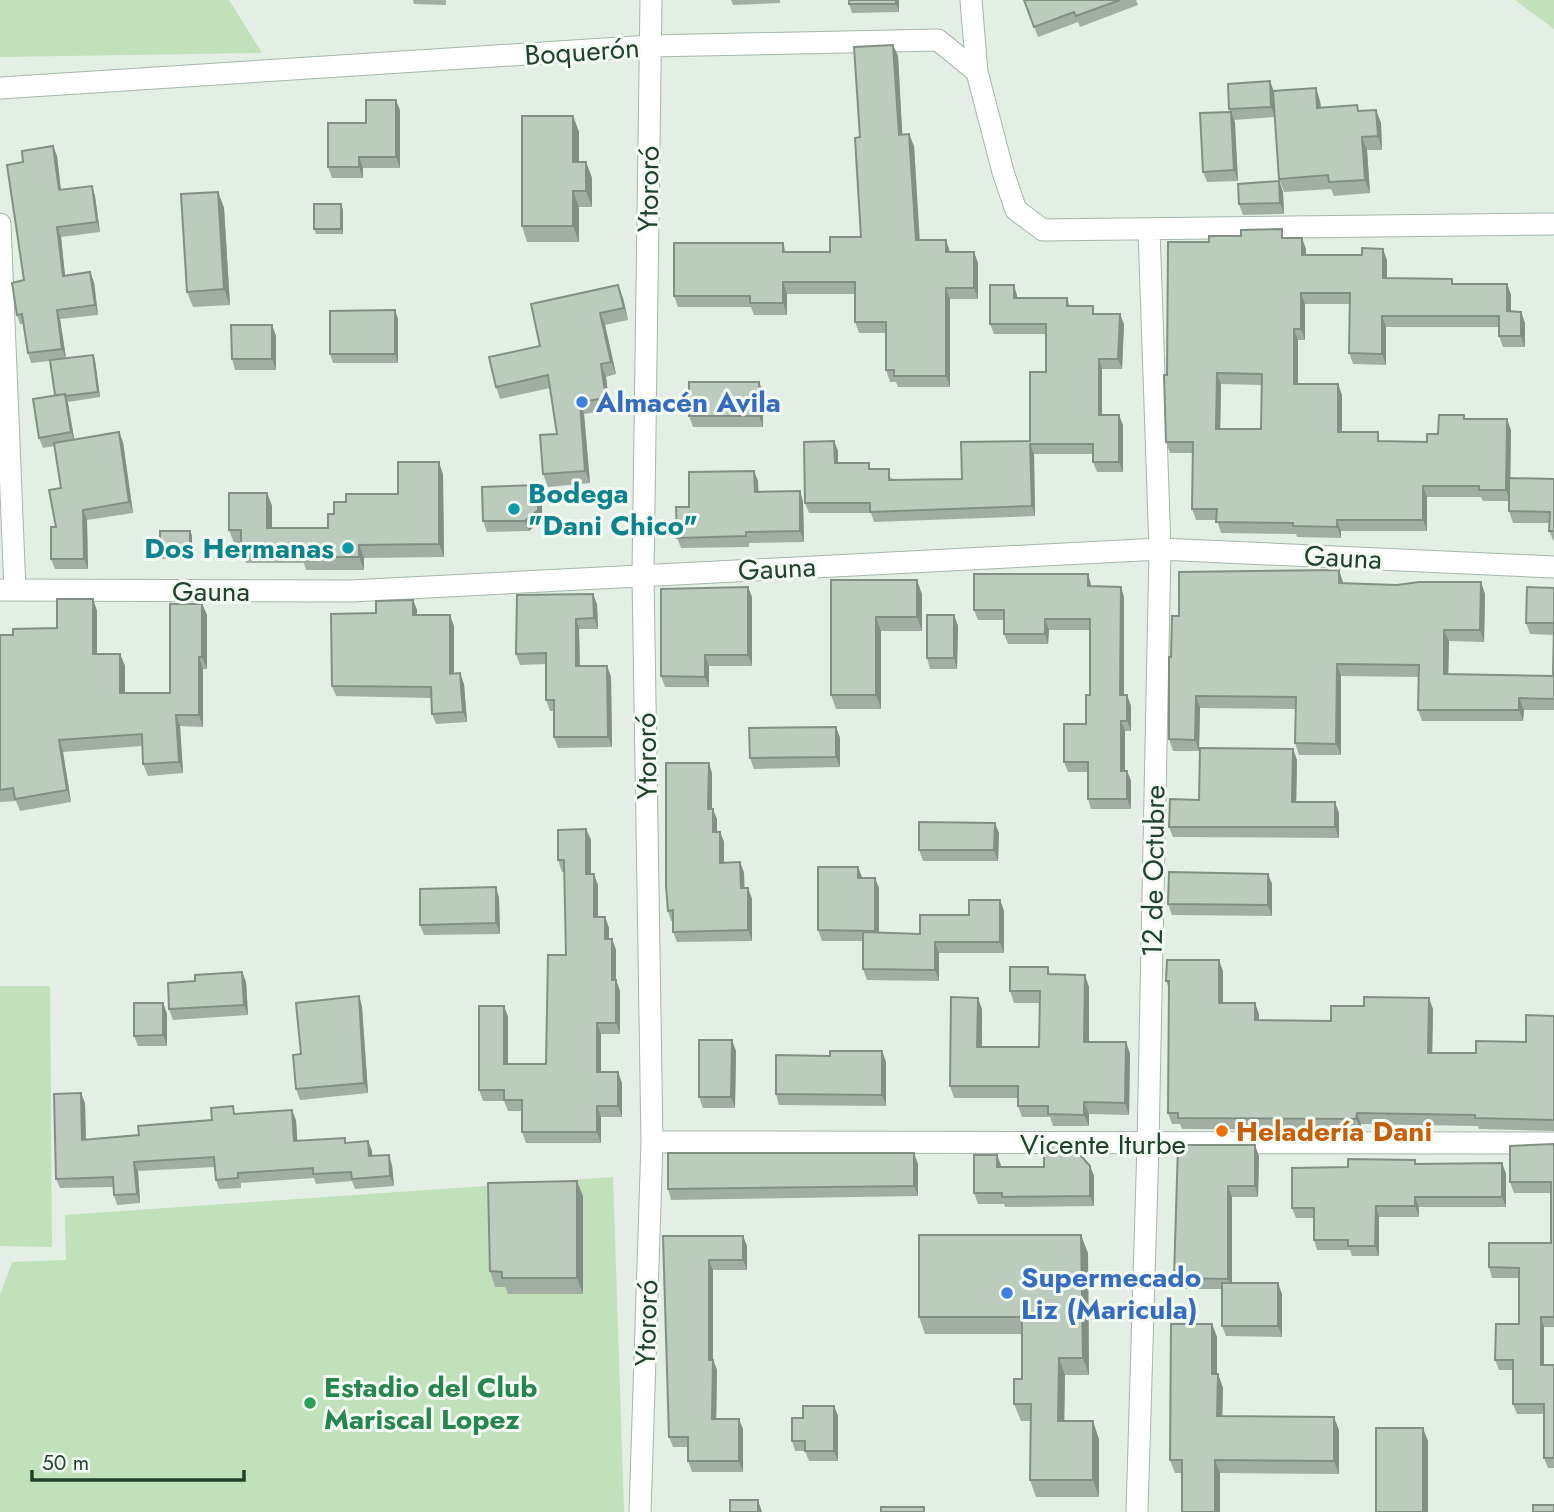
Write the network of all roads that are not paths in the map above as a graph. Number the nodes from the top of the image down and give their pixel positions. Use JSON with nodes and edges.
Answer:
{"nodes":[{"id":1,"x":650,"y":0,"type":"edge"},
{"id":2,"x":971,"y":0,"type":"edge"},
{"id":3,"x":650,"y":46,"type":"junction"},
{"id":4,"x":977,"y":72,"type":"junction"},
{"id":5,"x":0,"y":88,"type":"edge"},
{"id":6,"x":0,"y":224,"type":"edge"},
{"id":7,"x":1554,"y":224,"type":"edge"},
{"id":8,"x":1149,"y":230,"type":"junction"},
{"id":9,"x":1160,"y":549,"type":"junction"},
{"id":10,"x":1554,"y":567,"type":"edge"},
{"id":11,"x":643,"y":575,"type":"junction"},
{"id":12,"x":8,"y":590,"type":"edge"},
{"id":13,"x":652,"y":1142,"type":"junction"},
{"id":14,"x":1554,"y":1143,"type":"edge"},
{"id":15,"x":1147,"y":1144,"type":"junction"},
{"id":16,"x":640,"y":1512,"type":"edge"},
{"id":17,"x":1137,"y":1512,"type":"edge"}],
"edges":[{"from":1,"to":3,"type":"street","name":"Ytororó"},
{"from":2,"to":4,"type":"street"},
{"from":3,"to":4,"type":"street","name":"Boquerón"},
{"from":3,"to":5,"type":"street","name":"Boquerón"},
{"from":3,"to":11,"type":"street","name":"Ytororó"},
{"from":4,"to":8,"type":"street"},
{"from":6,"to":12,"type":"street"},
{"from":7,"to":8,"type":"street"},
{"from":8,"to":9,"type":"street","name":"12 de Octubre"},
{"from":9,"to":10,"type":"street","name":"Gauna"},
{"from":9,"to":11,"type":"street","name":"Gauna"},
{"from":9,"to":15,"type":"street","name":"12 de Octubre"},
{"from":11,"to":12,"type":"street","name":"Gauna"},
{"from":11,"to":13,"type":"street","name":"Ytororó"},
{"from":13,"to":15,"type":"street","name":"Vicente Iturbe"},
{"from":13,"to":16,"type":"street","name":"Ytororó"},
{"from":14,"to":15,"type":"street","name":"Vicente Iturbe"},
{"from":15,"to":17,"type":"street","name":"12 de Octubre"}]}
